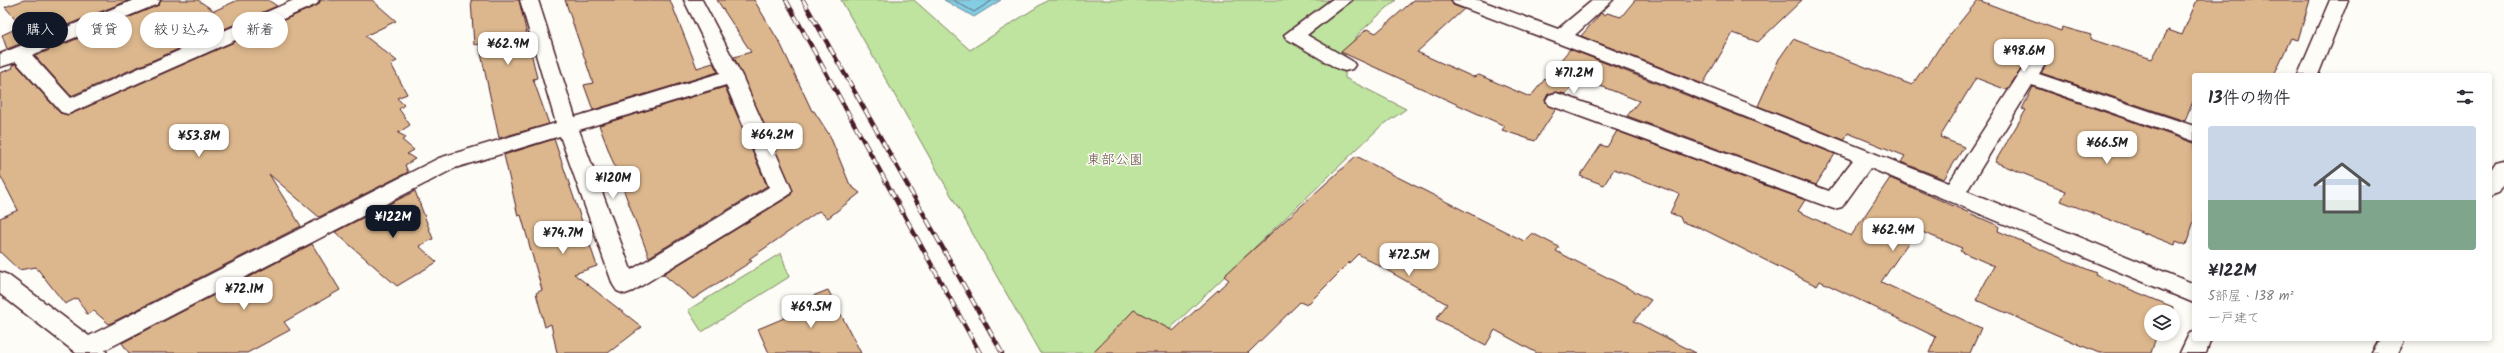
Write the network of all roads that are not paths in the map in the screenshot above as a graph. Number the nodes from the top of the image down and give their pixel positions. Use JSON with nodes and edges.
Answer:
{"nodes":[{"id":1,"x":151,"y":0,"type":"edge"},
{"id":2,"x":310,"y":0,"type":"edge"},
{"id":3,"x":529,"y":0,"type":"edge"},
{"id":4,"x":693,"y":0,"type":"edge"},
{"id":5,"x":1343,"y":0,"type":"edge"},
{"id":6,"x":1461,"y":0,"type":"edge"},
{"id":7,"x":1604,"y":0,"type":"edge"},
{"id":8,"x":2339,"y":0,"type":"edge"},
{"id":9,"x":1562,"y":36,"type":"junction"},
{"id":10,"x":19,"y":53,"type":"junction"},
{"id":11,"x":2041,"y":55,"type":"dead end"},
{"id":12,"x":0,"y":61,"type":"edge"},
{"id":13,"x":1345,"y":65,"type":"dead end"},
{"id":14,"x":2309,"y":73,"type":"edge"},
{"id":15,"x":732,"y":76,"type":"junction"},
{"id":16,"x":2029,"y":77,"type":"junction"},
{"id":17,"x":1556,"y":100,"type":"dead end"},
{"id":18,"x":568,"y":128,"type":"junction"},
{"id":19,"x":2192,"y":133,"type":"edge"},
{"id":20,"x":1866,"y":158,"type":"junction"},
{"id":21,"x":2504,"y":167,"type":"edge"},
{"id":22,"x":2492,"y":186,"type":"edge"},
{"id":23,"x":1954,"y":194,"type":"junction"},
{"id":24,"x":0,"y":281,"type":"edge"},
{"id":25,"x":2192,"y":293,"type":"edge"},
{"id":26,"x":2198,"y":341,"type":"edge"},
{"id":27,"x":2392,"y":341,"type":"edge"},
{"id":28,"x":91,"y":350,"type":"edge"},
{"id":29,"x":2193,"y":353,"type":"edge"},
{"id":30,"x":2385,"y":353,"type":"edge"}],
"edges":[{"from":1,"to":10,"type":"street"},
{"from":2,"to":10,"type":"street"},
{"from":3,"to":18,"type":"street"},
{"from":4,"to":15,"type":"street"},
{"from":5,"to":13,"type":"street"},
{"from":6,"to":9,"type":"street"},
{"from":7,"to":9,"type":"street"},
{"from":8,"to":14,"type":"street"},
{"from":9,"to":20,"type":"street"},
{"from":10,"to":12,"type":"street"},
{"from":11,"to":16,"type":"street"},
{"from":15,"to":18,"type":"street"},
{"from":15,"to":18,"type":"street"},
{"from":16,"to":19,"type":"street"},
{"from":16,"to":23,"type":"street"},
{"from":17,"to":20,"type":"street"},
{"from":18,"to":28,"type":"street"},
{"from":20,"to":23,"type":"street"},
{"from":21,"to":22,"type":"street"},
{"from":23,"to":25,"type":"street"},
{"from":24,"to":28,"type":"street"},
{"from":26,"to":29,"type":"street"},
{"from":27,"to":30,"type":"street"}]}
